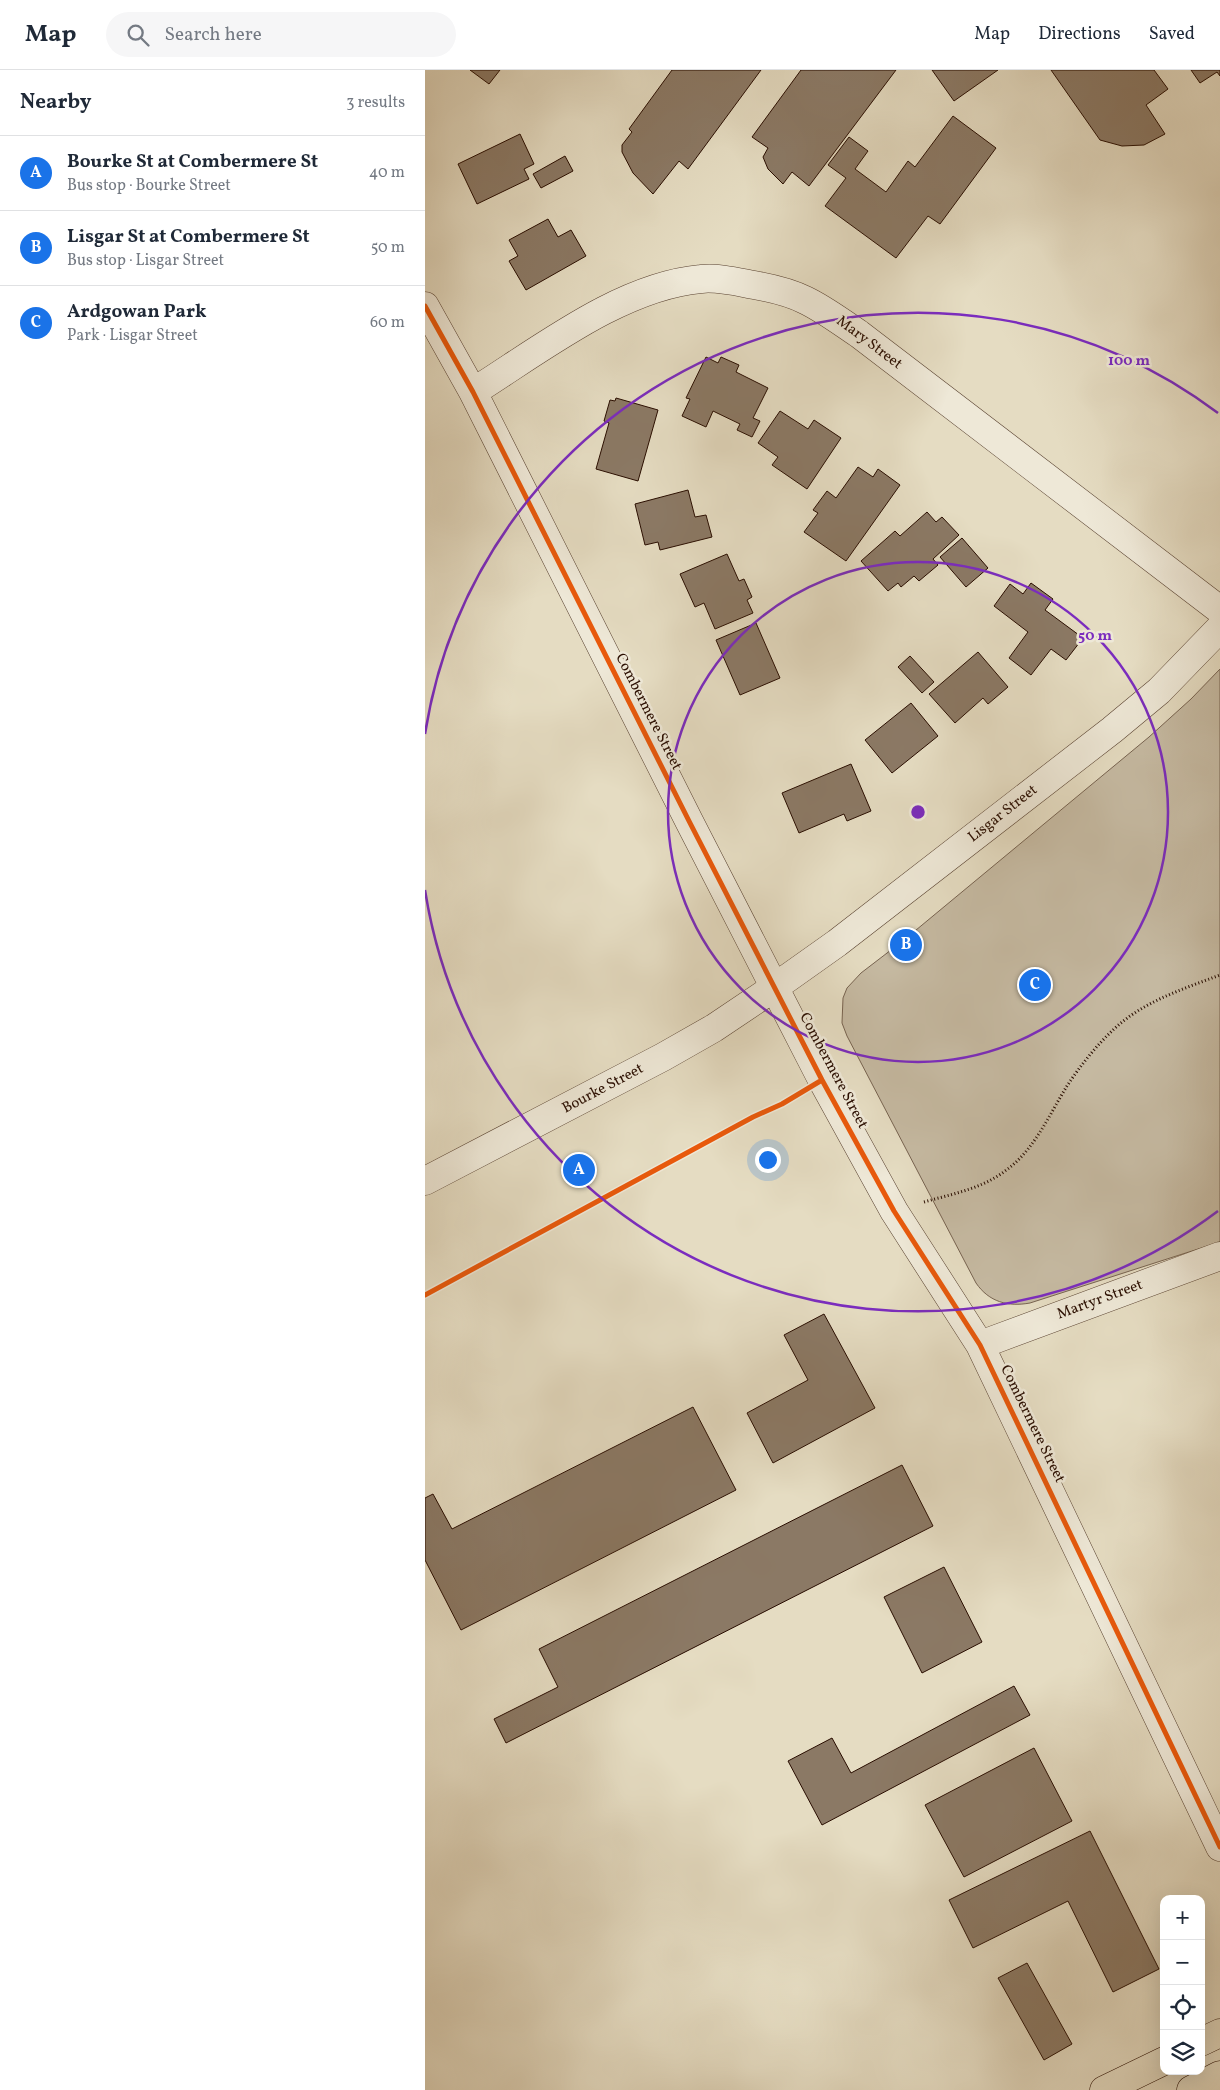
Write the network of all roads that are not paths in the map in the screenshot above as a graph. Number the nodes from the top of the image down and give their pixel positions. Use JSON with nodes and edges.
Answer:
{"nodes":[{"id":1,"x":425,"y":306,"type":"edge"},
{"id":2,"x":473,"y":392,"type":"junction"},
{"id":3,"x":1220,"y":610,"type":"edge"},
{"id":4,"x":1220,"y":628,"type":"edge"},
{"id":5,"x":775,"y":987,"type":"junction"},
{"id":6,"x":425,"y":1181,"type":"edge"},
{"id":7,"x":1220,"y":1256,"type":"edge"},
{"id":8,"x":980,"y":1345,"type":"junction"},
{"id":9,"x":1220,"y":1847,"type":"edge"},
{"id":10,"x":1220,"y":2033,"type":"edge"},
{"id":11,"x":1205,"y":2040,"type":"edge"},
{"id":12,"x":1160,"y":2063,"type":"edge"},
{"id":13,"x":1220,"y":2075,"type":"edge"},
{"id":14,"x":1104,"y":2090,"type":"edge"},
{"id":15,"x":1191,"y":2090,"type":"edge"}],
"edges":[{"from":1,"to":2,"type":"street","name":"Combermere Street"},
{"from":2,"to":3,"type":"street","name":"Mary Street"},
{"from":2,"to":5,"type":"street","name":"Combermere Street"},
{"from":4,"to":5,"type":"street","name":"Lisgar Street"},
{"from":5,"to":6,"type":"street","name":"Bourke Street"},
{"from":5,"to":8,"type":"street","name":"Combermere Street"},
{"from":7,"to":8,"type":"street","name":"Martyr Street"},
{"from":8,"to":9,"type":"street","name":"Combermere Street"},
{"from":10,"to":11,"type":"main road"},
{"from":12,"to":14,"type":"main road"},
{"from":13,"to":15,"type":"main road"}]}
